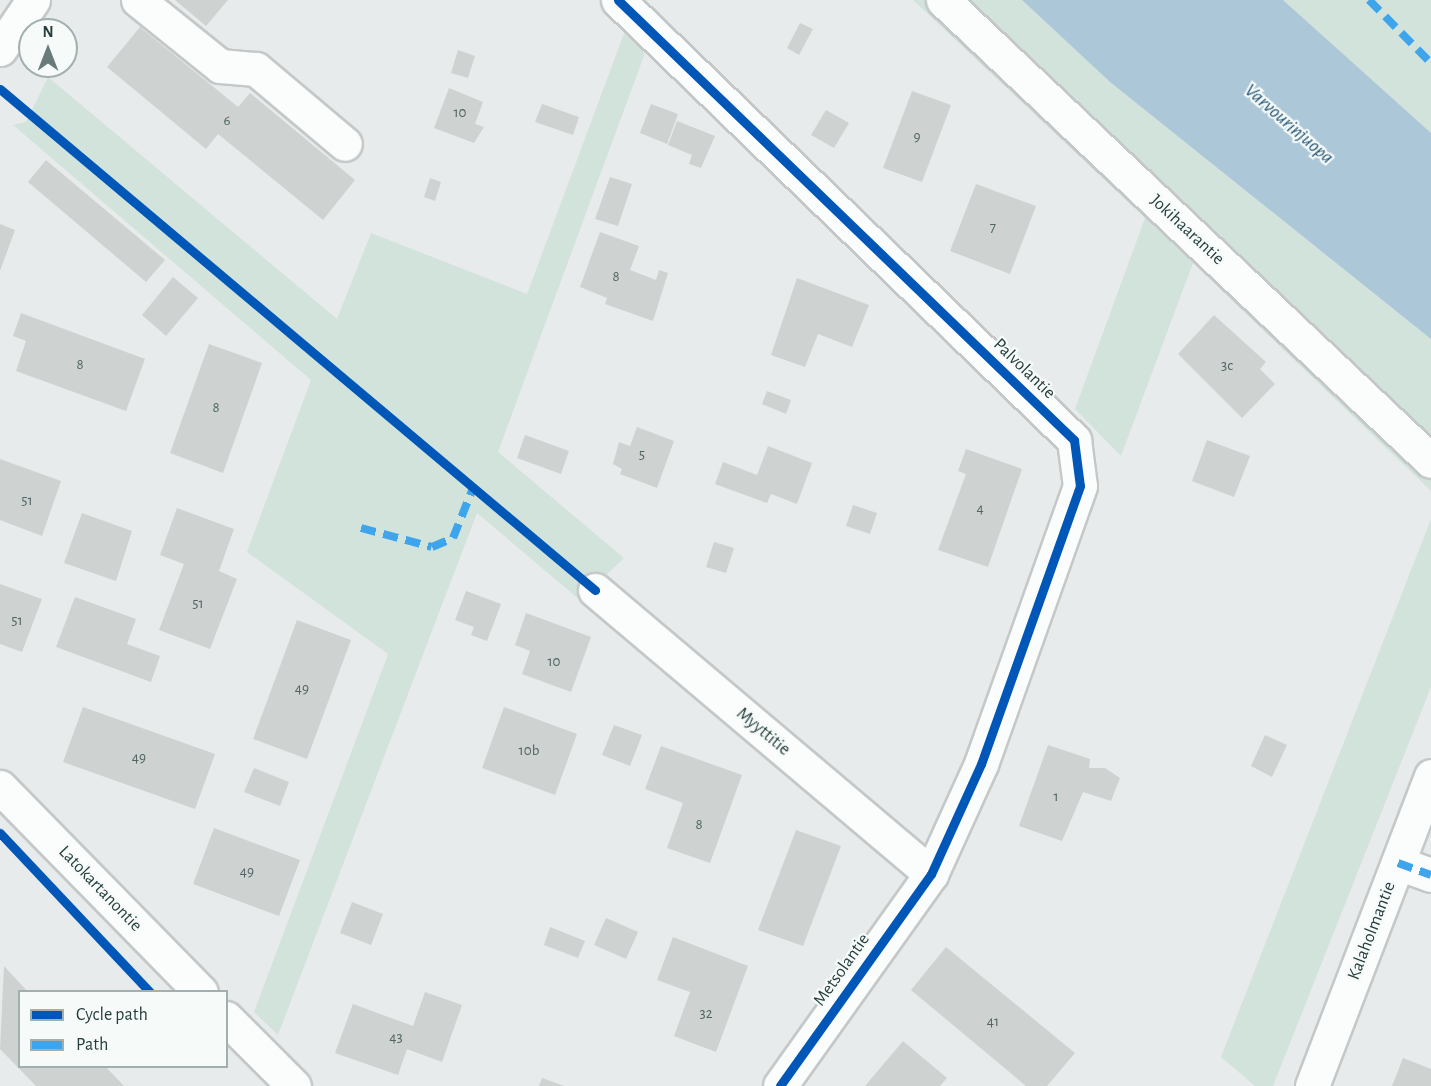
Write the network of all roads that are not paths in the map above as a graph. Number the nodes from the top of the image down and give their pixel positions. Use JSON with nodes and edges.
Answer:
{"nodes":[{"id":1,"x":33,"y":0,"type":"edge"},
{"id":2,"x":138,"y":0,"type":"edge"},
{"id":3,"x":618,"y":0,"type":"edge"},
{"id":4,"x":943,"y":0,"type":"edge"},
{"id":5,"x":0,"y":49,"type":"edge"},
{"id":6,"x":345,"y":144,"type":"dead end"},
{"id":7,"x":1431,"y":460,"type":"edge"},
{"id":8,"x":595,"y":590,"type":"dead end"},
{"id":9,"x":1431,"y":776,"type":"edge"},
{"id":10,"x":0,"y":787,"type":"edge"},
{"id":11,"x":1398,"y":863,"type":"junction"},
{"id":12,"x":931,"y":874,"type":"junction"},
{"id":13,"x":1431,"y":875,"type":"edge"},
{"id":14,"x":199,"y":990,"type":"edge"},
{"id":15,"x":228,"y":1020,"type":"edge"},
{"id":16,"x":294,"y":1086,"type":"edge"},
{"id":17,"x":780,"y":1086,"type":"edge"},
{"id":18,"x":1312,"y":1086,"type":"edge"}],
"edges":[{"from":1,"to":5,"type":"street"},
{"from":2,"to":6,"type":"street"},
{"from":3,"to":12,"type":"street","name":"Palvolantie"},
{"from":4,"to":7,"type":"street","name":"Jokihaarantie"},
{"from":8,"to":12,"type":"street","name":"Myyttitie"},
{"from":9,"to":11,"type":"street","name":"Kalaholmantie"},
{"from":10,"to":14,"type":"street","name":"Latokartanontie"},
{"from":11,"to":13,"type":"street"},
{"from":11,"to":18,"type":"street","name":"Kalaholmantie"},
{"from":12,"to":17,"type":"street","name":"Metsolantie"},
{"from":15,"to":16,"type":"street"}]}
